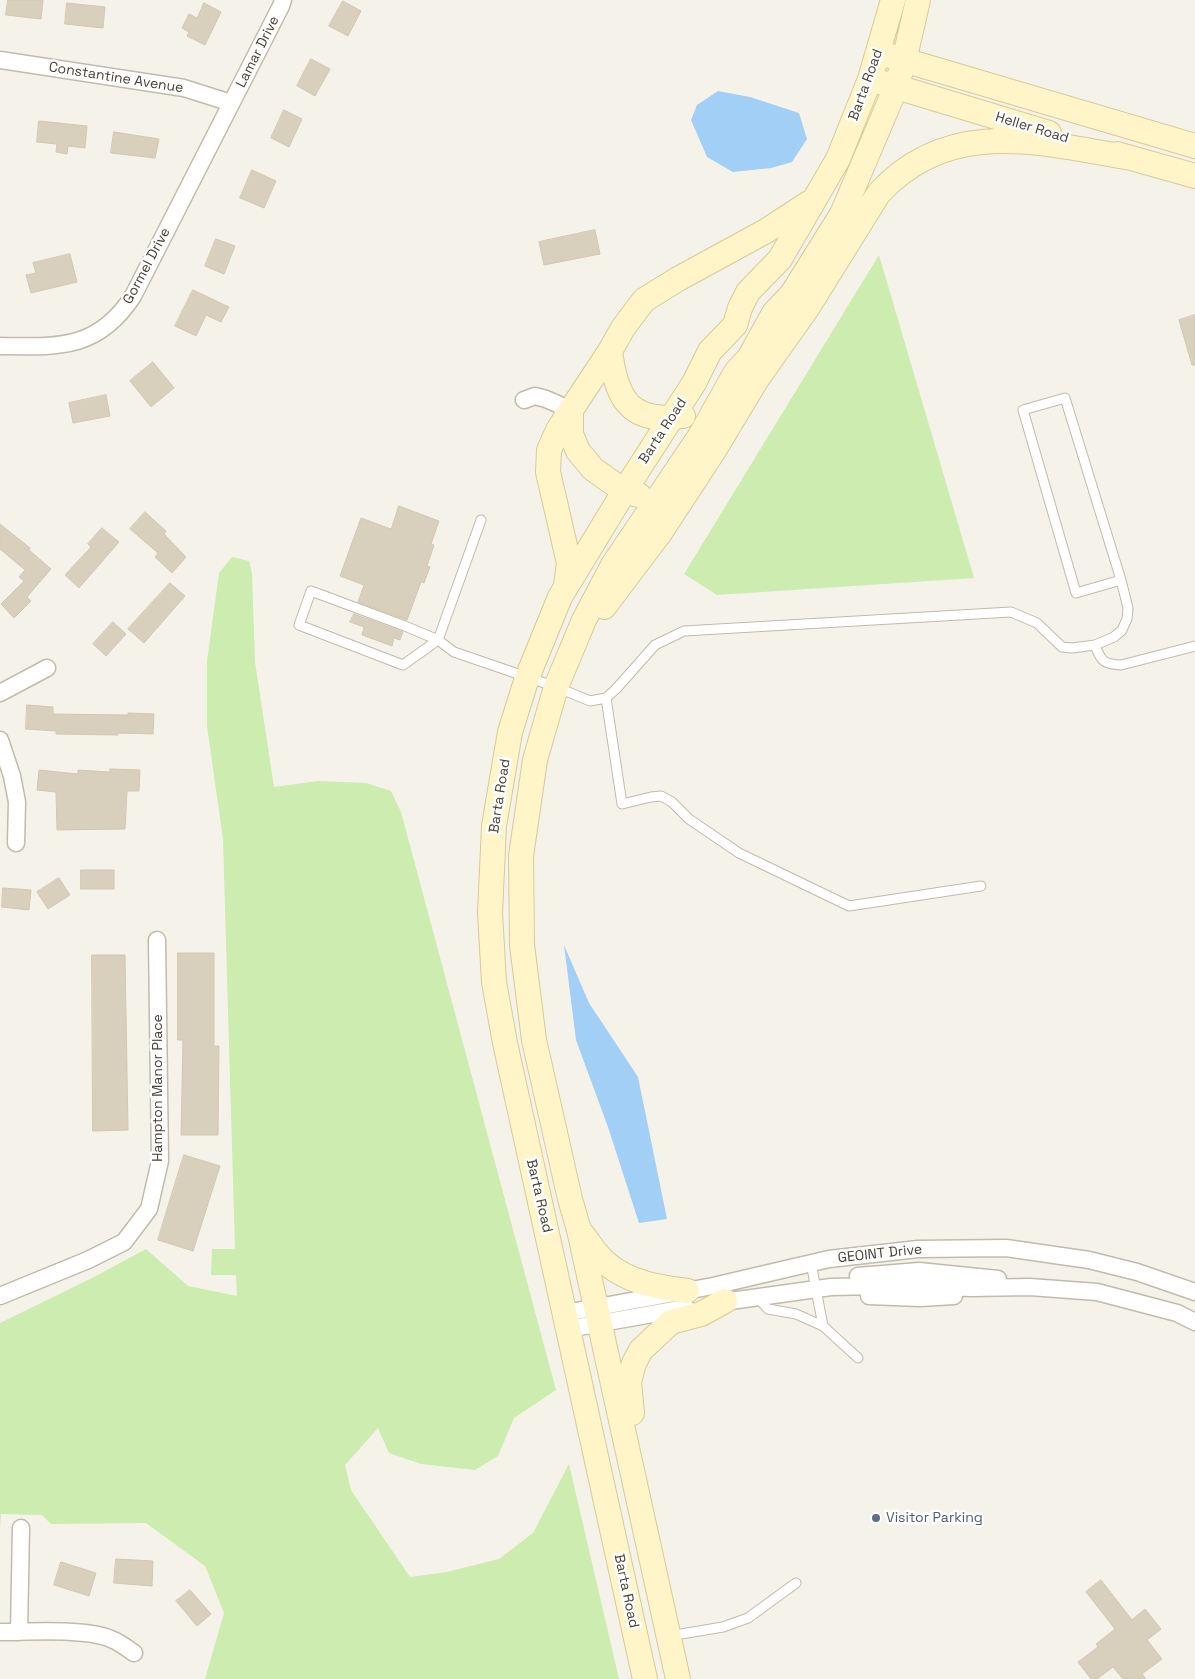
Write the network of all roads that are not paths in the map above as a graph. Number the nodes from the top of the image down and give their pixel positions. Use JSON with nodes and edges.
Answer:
{"nodes":[{"id":1,"x":283,"y":0,"type":"edge"},
{"id":2,"x":893,"y":0,"type":"edge"},
{"id":3,"x":918,"y":0,"type":"edge"},
{"id":4,"x":879,"y":52,"type":"junction"},
{"id":5,"x":0,"y":60,"type":"edge"},
{"id":6,"x":904,"y":61,"type":"junction"},
{"id":7,"x":870,"y":79,"type":"junction"},
{"id":8,"x":896,"y":87,"type":"junction"},
{"id":9,"x":231,"y":103,"type":"junction"},
{"id":10,"x":1195,"y":146,"type":"edge"},
{"id":11,"x":1131,"y":158,"type":"junction"},
{"id":12,"x":1195,"y":176,"type":"edge"},
{"id":13,"x":853,"y":187,"type":"junction"},
{"id":14,"x":816,"y":197,"type":"junction"},
{"id":15,"x":842,"y":252,"type":"junction"},
{"id":16,"x":0,"y":346,"type":"edge"},
{"id":17,"x":610,"y":351,"type":"junction"},
{"id":18,"x":524,"y":400,"type":"dead end"},
{"id":19,"x":715,"y":409,"type":"junction"},
{"id":20,"x":571,"y":410,"type":"junction"},
{"id":21,"x":671,"y":418,"type":"junction"},
{"id":22,"x":625,"y":490,"type":"junction"},
{"id":23,"x":661,"y":494,"type":"junction"},
{"id":24,"x":481,"y":520,"type":"dead end"},
{"id":25,"x":1120,"y":580,"type":"junction"},
{"id":26,"x":565,"y":588,"type":"junction"},
{"id":27,"x":577,"y":637,"type":"junction"},
{"id":28,"x":438,"y":640,"type":"junction"},
{"id":29,"x":1095,"y":645,"type":"junction"},
{"id":30,"x":1195,"y":646,"type":"edge"},
{"id":31,"x":46,"y":668,"type":"dead end"},
{"id":32,"x":526,"y":678,"type":"junction"},
{"id":33,"x":556,"y":687,"type":"junction"},
{"id":34,"x":0,"y":693,"type":"edge"},
{"id":35,"x":606,"y":698,"type":"junction"},
{"id":36,"x":0,"y":740,"type":"edge"},
{"id":37,"x":16,"y":843,"type":"dead end"},
{"id":38,"x":981,"y":886,"type":"dead end"},
{"id":39,"x":157,"y":940,"type":"dead end"},
{"id":40,"x":579,"y":1230,"type":"junction"},
{"id":41,"x":811,"y":1263,"type":"junction"},
{"id":42,"x":1030,"y":1287,"type":"junction"},
{"id":43,"x":823,"y":1288,"type":"junction"},
{"id":44,"x":687,"y":1290,"type":"junction"},
{"id":45,"x":1195,"y":1292,"type":"edge"},
{"id":46,"x":0,"y":1296,"type":"edge"},
{"id":47,"x":757,"y":1297,"type":"junction"},
{"id":48,"x":725,"y":1302,"type":"junction"},
{"id":49,"x":598,"y":1316,"type":"junction"},
{"id":50,"x":566,"y":1321,"type":"junction"},
{"id":51,"x":1195,"y":1322,"type":"edge"},
{"id":52,"x":823,"y":1326,"type":"junction"},
{"id":53,"x":858,"y":1358,"type":"dead end"},
{"id":54,"x":21,"y":1528,"type":"dead end"},
{"id":55,"x":796,"y":1583,"type":"dead end"},
{"id":56,"x":657,"y":1588,"type":"junction"},
{"id":57,"x":0,"y":1632,"type":"edge"},
{"id":58,"x":19,"y":1632,"type":"junction"},
{"id":59,"x":668,"y":1636,"type":"junction"},
{"id":60,"x":134,"y":1653,"type":"dead end"},
{"id":61,"x":645,"y":1679,"type":"edge"},
{"id":62,"x":678,"y":1679,"type":"edge"}],
"edges":[{"from":1,"to":9,"type":"street","name":"Lamar Drive"},
{"from":2,"to":4,"type":"street","name":"Barta Road"},
{"from":3,"to":6,"type":"street","name":"Barta Road"},
{"from":4,"to":6,"type":"street","name":"Heller Road"},
{"from":4,"to":7,"type":"street","name":"Barta Road"},
{"from":5,"to":9,"type":"street","name":"Constantine Avenue"},
{"from":6,"to":8,"type":"street","name":"Barta Road"},
{"from":6,"to":10,"type":"street","name":"Heller Road"},
{"from":7,"to":8,"type":"street","name":"Heller Road"},
{"from":7,"to":14,"type":"street","name":"Barta Road"},
{"from":8,"to":11,"type":"street","name":"Heller Road"},
{"from":8,"to":13,"type":"street","name":"Barta Road"},
{"from":9,"to":16,"type":"street","name":"Gormel Drive"},
{"from":11,"to":12,"type":"street","name":"Heller Road"},
{"from":11,"to":15,"type":"street"},
{"from":13,"to":15,"type":"street"},
{"from":13,"to":19,"type":"street","name":"Barta Road"},
{"from":14,"to":17,"type":"street"},
{"from":14,"to":21,"type":"street","name":"Barta Road"},
{"from":15,"to":27,"type":"street"},
{"from":17,"to":20,"type":"street"},
{"from":17,"to":21,"type":"street"},
{"from":18,"to":20,"type":"street"},
{"from":19,"to":21,"type":"street"},
{"from":19,"to":23,"type":"street","name":"Barta Road"},
{"from":20,"to":22,"type":"street"},
{"from":20,"to":26,"type":"street"},
{"from":21,"to":22,"type":"street","name":"Barta Road"},
{"from":22,"to":23,"type":"street"},
{"from":22,"to":26,"type":"street","name":"Barta Road"},
{"from":23,"to":27,"type":"street","name":"Barta Road"},
{"from":24,"to":28,"type":"lane"},
{"from":25,"to":25,"type":"lane"},
{"from":25,"to":29,"type":"lane"},
{"from":26,"to":32,"type":"street","name":"Barta Road"},
{"from":27,"to":33,"type":"street","name":"Barta Road"},
{"from":28,"to":28,"type":"lane"},
{"from":28,"to":32,"type":"lane"},
{"from":29,"to":30,"type":"lane"},
{"from":29,"to":35,"type":"lane"},
{"from":31,"to":34,"type":"street"},
{"from":32,"to":33,"type":"lane"},
{"from":32,"to":50,"type":"street","name":"Barta Road"},
{"from":33,"to":35,"type":"lane"},
{"from":33,"to":40,"type":"street","name":"Barta Road"},
{"from":35,"to":38,"type":"lane"},
{"from":36,"to":37,"type":"street"},
{"from":39,"to":46,"type":"street","name":"Hampton Manor Place"},
{"from":40,"to":44,"type":"street"},
{"from":40,"to":49,"type":"street","name":"Barta Road"},
{"from":41,"to":43,"type":"lane"},
{"from":41,"to":44,"type":"street","name":"GEOINT Drive"},
{"from":41,"to":45,"type":"street","name":"GEOINT Drive"},
{"from":42,"to":43,"type":"street","name":"GEOINT Drive"},
{"from":42,"to":43,"type":"street","name":"GEOINT Drive"},
{"from":42,"to":51,"type":"street","name":"GEOINT Drive"},
{"from":43,"to":47,"type":"street","name":"GEOINT Drive"},
{"from":43,"to":52,"type":"lane"},
{"from":44,"to":49,"type":"street","name":"GEOINT Drive"},
{"from":47,"to":48,"type":"street","name":"GEOINT Drive"},
{"from":47,"to":52,"type":"lane"},
{"from":48,"to":49,"type":"street","name":"GEOINT Drive"},
{"from":48,"to":56,"type":"street"},
{"from":49,"to":50,"type":"street","name":"GEOINT Drive"},
{"from":49,"to":56,"type":"street","name":"Barta Road"},
{"from":50,"to":61,"type":"street","name":"Barta Road"},
{"from":52,"to":53,"type":"lane"},
{"from":54,"to":58,"type":"street"},
{"from":55,"to":59,"type":"lane"},
{"from":56,"to":59,"type":"street","name":"Barta Road"},
{"from":57,"to":58,"type":"street"},
{"from":58,"to":60,"type":"street"},
{"from":59,"to":62,"type":"street","name":"Barta Road"}]}
